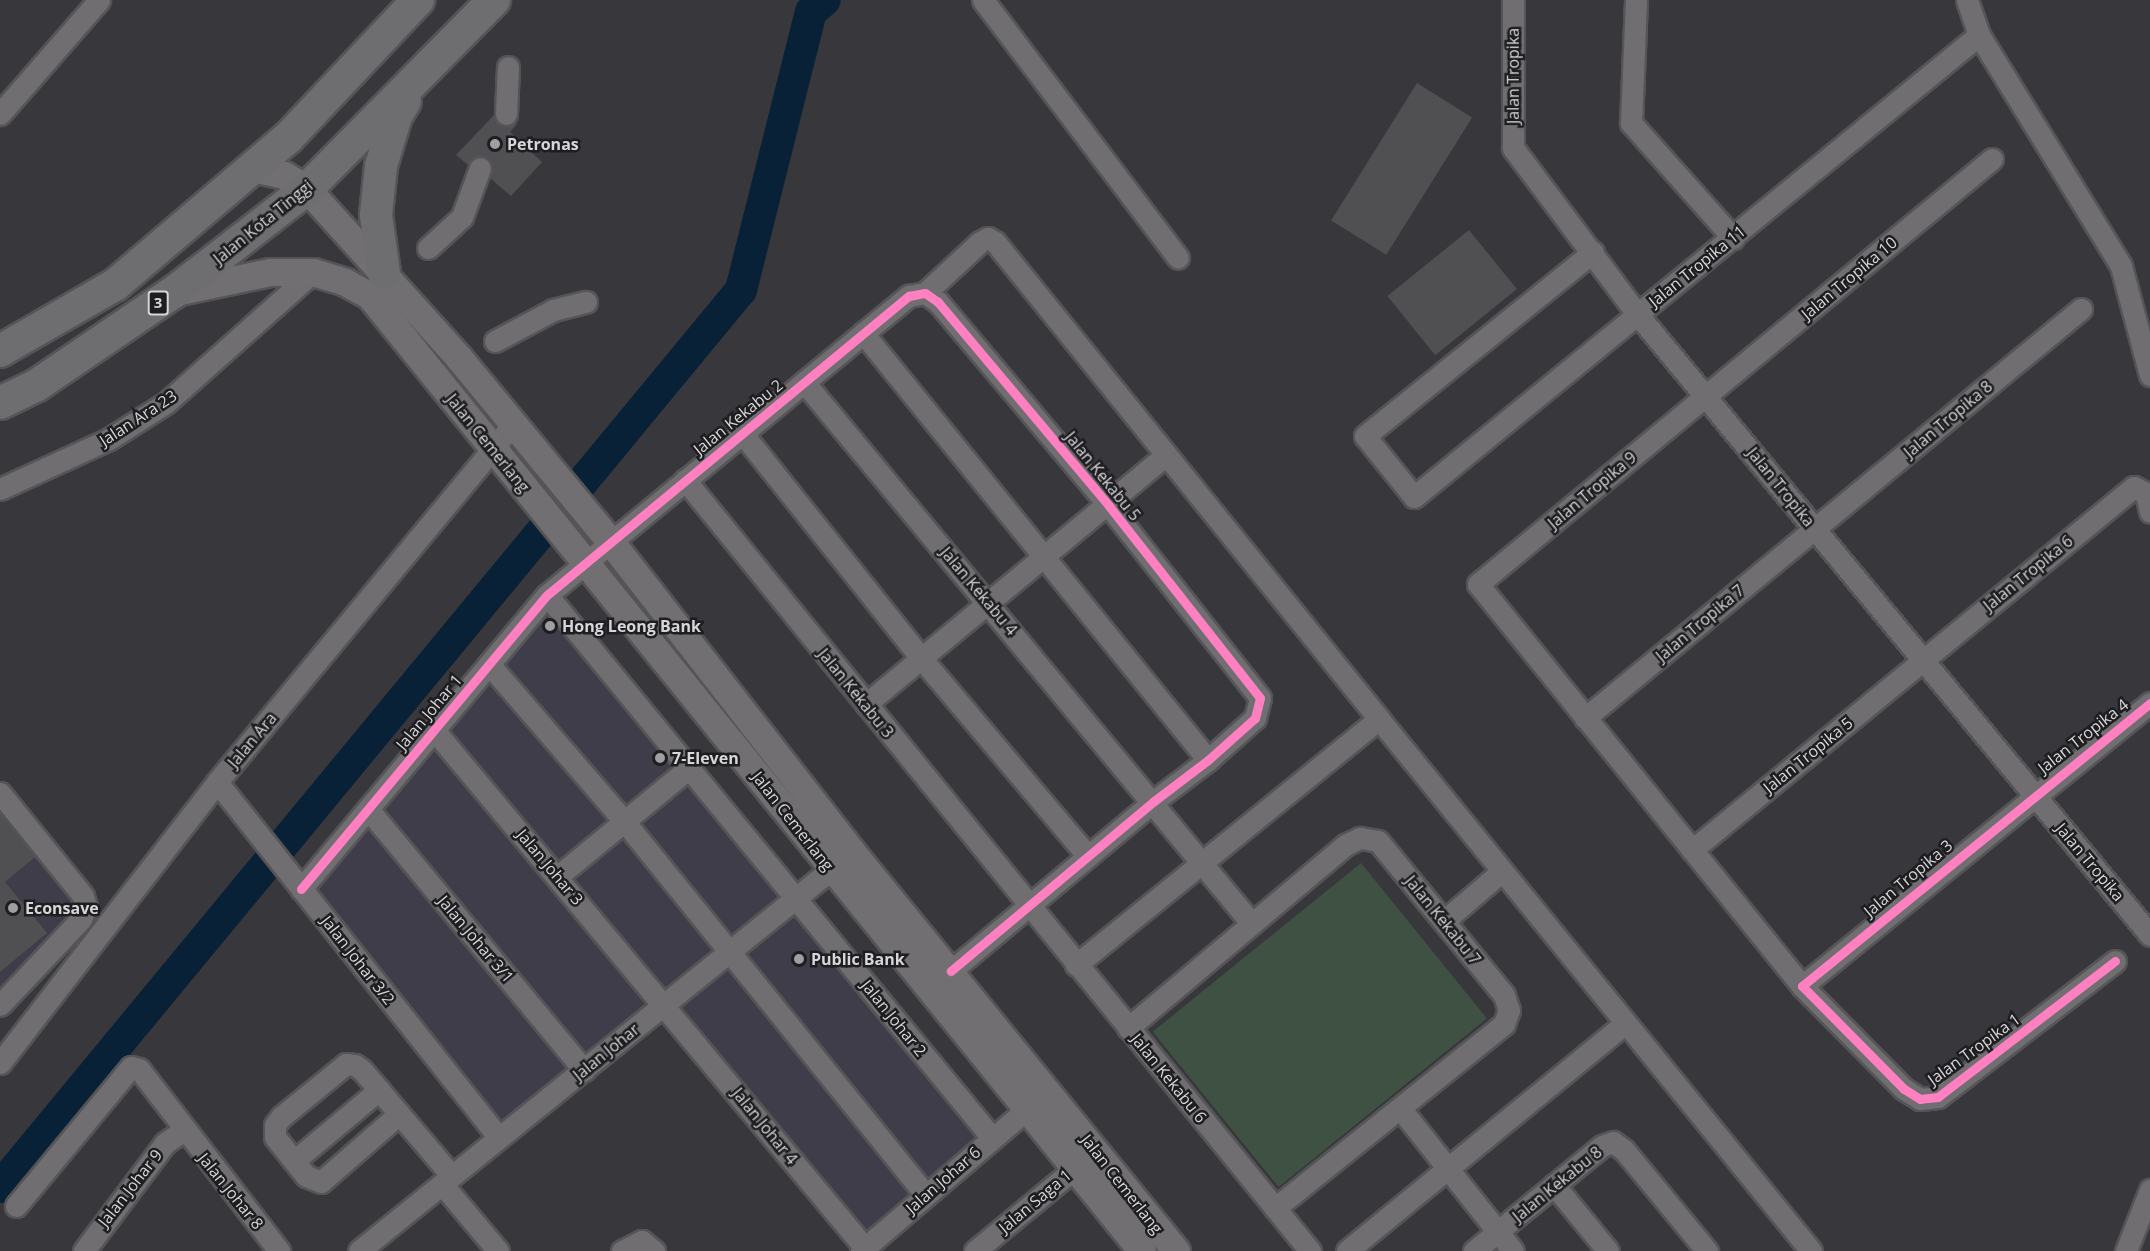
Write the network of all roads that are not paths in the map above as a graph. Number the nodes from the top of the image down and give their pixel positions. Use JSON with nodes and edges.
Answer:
{"nodes":[{"id":1,"x":99,"y":0,"type":"edge"},
{"id":2,"x":418,"y":0,"type":"edge"},
{"id":3,"x":494,"y":0,"type":"edge"},
{"id":4,"x":982,"y":0,"type":"edge"},
{"id":5,"x":1513,"y":0,"type":"edge"},
{"id":6,"x":1636,"y":0,"type":"edge"},
{"id":7,"x":1967,"y":0,"type":"edge"},
{"id":8,"x":1979,"y":35,"type":"junction"},
{"id":9,"x":508,"y":67,"type":"dead end"},
{"id":10,"x":419,"y":80,"type":"junction"},
{"id":11,"x":0,"y":114,"type":"edge"},
{"id":12,"x":506,"y":114,"type":"tunnel mouth"},
{"id":13,"x":1992,"y":159,"type":"dead end"},
{"id":14,"x":253,"y":168,"type":"junction"},
{"id":15,"x":480,"y":168,"type":"tunnel mouth"},
{"id":16,"x":307,"y":189,"type":"junction"},
{"id":17,"x":1733,"y":238,"type":"junction"},
{"id":18,"x":428,"y":248,"type":"dead end"},
{"id":19,"x":1593,"y":252,"type":"junction"},
{"id":20,"x":1178,"y":258,"type":"dead end"},
{"id":21,"x":313,"y":272,"type":"junction"},
{"id":22,"x":384,"y":273,"type":"junction"},
{"id":23,"x":174,"y":292,"type":"junction"},
{"id":24,"x":917,"y":294,"type":"junction"},
{"id":25,"x":586,"y":302,"type":"dead end"},
{"id":26,"x":2081,"y":309,"type":"dead end"},
{"id":27,"x":1638,"y":315,"type":"junction"},
{"id":28,"x":863,"y":333,"type":"junction"},
{"id":29,"x":495,"y":341,"type":"dead end"},
{"id":30,"x":0,"y":351,"type":"edge"},
{"id":31,"x":2150,"y":375,"type":"edge"},
{"id":32,"x":804,"y":382,"type":"junction"},
{"id":33,"x":1706,"y":396,"type":"junction"},
{"id":34,"x":0,"y":403,"type":"edge"},
{"id":35,"x":520,"y":432,"type":"junction"},
{"id":36,"x":742,"y":433,"type":"junction"},
{"id":37,"x":498,"y":456,"type":"junction"},
{"id":38,"x":1165,"y":456,"type":"junction"},
{"id":39,"x":685,"y":480,"type":"junction"},
{"id":40,"x":0,"y":489,"type":"edge"},
{"id":41,"x":1109,"y":506,"type":"junction"},
{"id":42,"x":2150,"y":512,"type":"edge"},
{"id":43,"x":1815,"y":528,"type":"junction"},
{"id":44,"x":604,"y":534,"type":"junction"},
{"id":45,"x":582,"y":555,"type":"junction"},
{"id":46,"x":1046,"y":556,"type":"junction"},
{"id":47,"x":547,"y":595,"type":"junction"},
{"id":48,"x":988,"y":602,"type":"junction"},
{"id":49,"x":921,"y":658,"type":"junction"},
{"id":50,"x":1923,"y":660,"type":"junction"},
{"id":51,"x":489,"y":664,"type":"junction"},
{"id":52,"x":2150,"y":703,"type":"edge"},
{"id":53,"x":866,"y":704,"type":"junction"},
{"id":54,"x":1585,"y":718,"type":"junction"},
{"id":55,"x":1379,"y":719,"type":"junction"},
{"id":56,"x":434,"y":730,"type":"junction"},
{"id":57,"x":1208,"y":760,"type":"junction"},
{"id":58,"x":689,"y":768,"type":"junction"},
{"id":59,"x":217,"y":782,"type":"junction"},
{"id":60,"x":0,"y":793,"type":"edge"},
{"id":61,"x":2034,"y":794,"type":"junction"},
{"id":62,"x":1154,"y":801,"type":"junction"},
{"id":63,"x":368,"y":809,"type":"junction"},
{"id":64,"x":624,"y":821,"type":"junction"},
{"id":65,"x":1692,"y":850,"type":"junction"},
{"id":66,"x":852,"y":852,"type":"junction"},
{"id":67,"x":1088,"y":856,"type":"junction"},
{"id":68,"x":1203,"y":863,"type":"junction"},
{"id":69,"x":831,"y":869,"type":"junction"},
{"id":70,"x":1501,"y":872,"type":"junction"},
{"id":71,"x":558,"y":876,"type":"junction"},
{"id":72,"x":296,"y":882,"type":"junction"},
{"id":73,"x":795,"y":898,"type":"junction"},
{"id":74,"x":1028,"y":906,"type":"junction"},
{"id":75,"x":1444,"y":921,"type":"junction"},
{"id":76,"x":1252,"y":924,"type":"junction"},
{"id":77,"x":2150,"y":935,"type":"edge"},
{"id":78,"x":729,"y":952,"type":"junction"},
{"id":79,"x":2115,"y":961,"type":"dead end"},
{"id":80,"x":1076,"y":965,"type":"junction"},
{"id":81,"x":951,"y":971,"type":"junction"},
{"id":82,"x":1802,"y":986,"type":"junction"},
{"id":83,"x":665,"y":1004,"type":"junction"},
{"id":84,"x":0,"y":1005,"type":"edge"},
{"id":85,"x":1626,"y":1023,"type":"junction"},
{"id":86,"x":1128,"y":1028,"type":"junction"},
{"id":87,"x":0,"y":1063,"type":"edge"},
{"id":88,"x":584,"y":1070,"type":"junction"},
{"id":89,"x":379,"y":1090,"type":"junction"},
{"id":90,"x":1400,"y":1108,"type":"junction"},
{"id":91,"x":1026,"y":1110,"type":"junction"},
{"id":92,"x":399,"y":1114,"type":"junction"},
{"id":93,"x":183,"y":1131,"type":"junction"},
{"id":94,"x":499,"y":1138,"type":"junction"},
{"id":95,"x":992,"y":1138,"type":"junction"},
{"id":96,"x":1086,"y":1159,"type":"junction"},
{"id":97,"x":294,"y":1161,"type":"junction"},
{"id":98,"x":1449,"y":1168,"type":"junction"},
{"id":99,"x":447,"y":1180,"type":"junction"},
{"id":100,"x":1554,"y":1185,"type":"junction"},
{"id":101,"x":2150,"y":1190,"type":"edge"},
{"id":102,"x":926,"y":1195,"type":"junction"},
{"id":103,"x":16,"y":1206,"type":"dead end"},
{"id":104,"x":1275,"y":1208,"type":"junction"},
{"id":105,"x":1497,"y":1232,"type":"junction"},
{"id":106,"x":626,"y":1248,"type":"edge"},
{"id":107,"x":863,"y":1249,"type":"edge"},
{"id":108,"x":84,"y":1251,"type":"edge"},
{"id":109,"x":279,"y":1251,"type":"edge"},
{"id":110,"x":359,"y":1251,"type":"edge"},
{"id":111,"x":498,"y":1251,"type":"edge"},
{"id":112,"x":654,"y":1251,"type":"edge"},
{"id":113,"x":975,"y":1251,"type":"edge"},
{"id":114,"x":1142,"y":1251,"type":"edge"},
{"id":115,"x":1176,"y":1251,"type":"edge"},
{"id":116,"x":1310,"y":1251,"type":"edge"},
{"id":117,"x":1347,"y":1251,"type":"edge"},
{"id":118,"x":1474,"y":1251,"type":"edge"},
{"id":119,"x":1513,"y":1251,"type":"edge"},
{"id":120,"x":1608,"y":1251,"type":"edge"},
{"id":121,"x":1707,"y":1251,"type":"edge"},
{"id":122,"x":1811,"y":1251,"type":"edge"},
{"id":123,"x":2126,"y":1251,"type":"edge"}],
"edges":[{"from":1,"to":11,"type":"street"},
{"from":2,"to":14,"type":"highway"},
{"from":3,"to":10,"type":"highway","name":"Jalan Kota Tinggi","number":"3"},
{"from":4,"to":20,"type":"street"},
{"from":5,"to":19,"type":"street","name":"Jalan Tropika"},
{"from":6,"to":17,"type":"street"},
{"from":7,"to":8,"type":"street"},
{"from":8,"to":17,"type":"street","name":"Jalan Tropika 11"},
{"from":8,"to":31,"type":"street"},
{"from":9,"to":12,"type":"street"},
{"from":10,"to":16,"type":"highway","name":"Jalan Kota Tinggi","number":"3"},
{"from":10,"to":22,"type":"highway"},
{"from":13,"to":33,"type":"street","name":"Jalan Tropika 10"},
{"from":14,"to":16,"type":"main road","name":"Jalan Cemerlang"},
{"from":14,"to":30,"type":"highway"},
{"from":15,"to":18,"type":"street"},
{"from":16,"to":22,"type":"main road","name":"Jalan Cemerlang"},
{"from":16,"to":23,"type":"highway","name":"Jalan Kota Tinggi","number":"3"},
{"from":17,"to":27,"type":"street","name":"Jalan Tropika 11"},
{"from":19,"to":27,"type":"street","name":"Jalan Tropika"},
{"from":19,"to":27,"type":"street","name":"Jalan Tropika 11"},
{"from":21,"to":23,"type":"main road","name":"Jalan Cemerlang"},
{"from":21,"to":37,"type":"main road","name":"Jalan Cemerlang"},
{"from":21,"to":40,"type":"street","name":"Jalan Ara 23"},
{"from":22,"to":35,"type":"main road","name":"Jalan Cemerlang"},
{"from":23,"to":34,"type":"highway","name":"Jalan Kota Tinggi","number":"3"},
{"from":24,"to":28,"type":"street","name":"Jalan Kekabu 2"},
{"from":24,"to":38,"type":"street","name":"Jalan Kekabu 2"},
{"from":24,"to":41,"type":"street","name":"Jalan Kekabu 5"},
{"from":25,"to":29,"type":"street"},
{"from":26,"to":43,"type":"street","name":"Jalan Tropika 8"},
{"from":27,"to":33,"type":"street","name":"Jalan Tropika"},
{"from":28,"to":32,"type":"street","name":"Jalan Kekabu 2"},
{"from":28,"to":46,"type":"street"},
{"from":32,"to":36,"type":"street","name":"Jalan Kekabu 2"},
{"from":32,"to":48,"type":"street","name":"Jalan Kekabu 4"},
{"from":33,"to":43,"type":"street","name":"Jalan Tropika"},
{"from":33,"to":54,"type":"street","name":"Jalan Tropika 9"},
{"from":35,"to":37,"type":"street","name":"Jalan Ara"},
{"from":35,"to":44,"type":"main road","name":"Jalan Cemerlang"},
{"from":36,"to":39,"type":"street","name":"Jalan Kekabu 2"},
{"from":36,"to":49,"type":"street"},
{"from":37,"to":45,"type":"main road","name":"Jalan Cemerlang"},
{"from":37,"to":59,"type":"street","name":"Jalan Ara"},
{"from":38,"to":41,"type":"street"},
{"from":38,"to":55,"type":"street"},
{"from":39,"to":44,"type":"street","name":"Jalan Kekabu 2"},
{"from":39,"to":53,"type":"street","name":"Jalan Kekabu 3"},
{"from":41,"to":46,"type":"street"},
{"from":41,"to":57,"type":"street","name":"Jalan Kekabu 5"},
{"from":42,"to":50,"type":"street","name":"Jalan Tropika 6"},
{"from":43,"to":50,"type":"street","name":"Jalan Tropika"},
{"from":43,"to":54,"type":"street","name":"Jalan Tropika 7"},
{"from":44,"to":45,"type":"street","name":"Jalan Kekabu 2"},
{"from":44,"to":66,"type":"main road","name":"Jalan Cemerlang"},
{"from":45,"to":47,"type":"street","name":"Jalan Johar 1"},
{"from":45,"to":69,"type":"main road","name":"Jalan Cemerlang"},
{"from":46,"to":48,"type":"street"},
{"from":46,"to":57,"type":"street"},
{"from":47,"to":51,"type":"street","name":"Jalan Johar 1"},
{"from":47,"to":58,"type":"street"},
{"from":48,"to":49,"type":"street"},
{"from":48,"to":62,"type":"street","name":"Jalan Kekabu 4"},
{"from":49,"to":53,"type":"street"},
{"from":49,"to":67,"type":"street"},
{"from":50,"to":61,"type":"street","name":"Jalan Tropika"},
{"from":50,"to":65,"type":"street","name":"Jalan Tropika 5"},
{"from":51,"to":56,"type":"street","name":"Jalan Johar 1"},
{"from":51,"to":64,"type":"street"},
{"from":52,"to":61,"type":"street","name":"Jalan Tropika 4"},
{"from":53,"to":74,"type":"street","name":"Jalan Kekabu 3"},
{"from":54,"to":65,"type":"street"},
{"from":55,"to":68,"type":"street"},
{"from":55,"to":70,"type":"street"},
{"from":56,"to":63,"type":"street","name":"Jalan Johar 1"},
{"from":56,"to":71,"type":"street","name":"Jalan Johar 3"},
{"from":57,"to":62,"type":"street"},
{"from":58,"to":64,"type":"street"},
{"from":58,"to":73,"type":"street"},
{"from":59,"to":72,"type":"street","name":"Jalan Johar 3/2"},
{"from":59,"to":87,"type":"street","name":"Jalan Ara"},
{"from":60,"to":84,"type":"street"},
{"from":61,"to":77,"type":"street","name":"Jalan Tropika"},
{"from":61,"to":82,"type":"street","name":"Jalan Tropika 3"},
{"from":62,"to":67,"type":"street"},
{"from":62,"to":68,"type":"street","name":"Jalan Kekabu 4"},
{"from":63,"to":72,"type":"street","name":"Jalan Johar 1"},
{"from":63,"to":88,"type":"street","name":"Jalan Johar 3/1"},
{"from":64,"to":71,"type":"street"},
{"from":64,"to":78,"type":"street"},
{"from":65,"to":82,"type":"street"},
{"from":66,"to":69,"type":"street","name":"Jalan Johar"},
{"from":66,"to":81,"type":"main road","name":"Jalan Cemerlang"},
{"from":67,"to":74,"type":"street"},
{"from":68,"to":76,"type":"street","name":"Jalan Kekabu 4"},
{"from":68,"to":80,"type":"street"},
{"from":69,"to":73,"type":"street","name":"Jalan Johar"},
{"from":69,"to":91,"type":"main road","name":"Jalan Cemerlang"},
{"from":70,"to":75,"type":"street"},
{"from":70,"to":85,"type":"street"},
{"from":71,"to":83,"type":"street","name":"Jalan Johar 3"},
{"from":72,"to":94,"type":"street","name":"Jalan Johar 3/2"},
{"from":73,"to":78,"type":"street","name":"Jalan Johar"},
{"from":73,"to":95,"type":"street","name":"Jalan Johar 2"},
{"from":74,"to":80,"type":"street","name":"Jalan Kekabu 6"},
{"from":74,"to":81,"type":"street"},
{"from":75,"to":76,"type":"street","name":"Jalan Kekabu 7"},
{"from":75,"to":90,"type":"street","name":"Jalan Kekabu 7"},
{"from":76,"to":86,"type":"street","name":"Jalan Kekabu 7"},
{"from":78,"to":83,"type":"street","name":"Jalan Johar"},
{"from":78,"to":102,"type":"street"},
{"from":79,"to":82,"type":"street","name":"Jalan Tropika 1"},
{"from":80,"to":86,"type":"street","name":"Jalan Kekabu 6"},
{"from":81,"to":96,"type":"main road","name":"Jalan Cemerlang"},
{"from":83,"to":88,"type":"street","name":"Jalan Johar"},
{"from":83,"to":107,"type":"street","name":"Jalan Johar 4"},
{"from":85,"to":98,"type":"street"},
{"from":85,"to":122,"type":"street"},
{"from":86,"to":104,"type":"street","name":"Jalan Kekabu 6"},
{"from":88,"to":94,"type":"street","name":"Jalan Johar"},
{"from":89,"to":92,"type":"street"},
{"from":89,"to":97,"type":"street"},
{"from":89,"to":97,"type":"street"},
{"from":90,"to":98,"type":"street"},
{"from":90,"to":104,"type":"street","name":"Jalan Kekabu 7"},
{"from":91,"to":95,"type":"street","name":"Jalan Johar 6"},
{"from":91,"to":96,"type":"main road","name":"Jalan Cemerlang"},
{"from":92,"to":97,"type":"street"},
{"from":92,"to":99,"type":"street"},
{"from":93,"to":103,"type":"street","name":"Jalan Johar 8"},
{"from":93,"to":108,"type":"street","name":"Jalan Johar 9"},
{"from":93,"to":109,"type":"street","name":"Jalan Johar 8"},
{"from":94,"to":99,"type":"street","name":"Jalan Johar"},
{"from":95,"to":102,"type":"street","name":"Jalan Johar 6"},
{"from":96,"to":113,"type":"street","name":"Jalan Saga 1"},
{"from":96,"to":114,"type":"main road","name":"Jalan Cemerlang"},
{"from":96,"to":115,"type":"main road","name":"Jalan Cemerlang"},
{"from":98,"to":105,"type":"street"},
{"from":98,"to":117,"type":"street"},
{"from":99,"to":110,"type":"street","name":"Jalan Johar"},
{"from":99,"to":111,"type":"street"},
{"from":100,"to":105,"type":"street","name":"Jalan Kekabu 8"},
{"from":100,"to":120,"type":"street"},
{"from":100,"to":121,"type":"street","name":"Jalan Kekabu 8"},
{"from":101,"to":123,"type":"street"},
{"from":102,"to":107,"type":"street","name":"Jalan Johar 6"},
{"from":104,"to":116,"type":"street","name":"Jalan Kekabu 6"},
{"from":105,"to":118,"type":"street","name":"Jalan Kekabu 8"},
{"from":105,"to":119,"type":"street"},
{"from":106,"to":112,"type":"street"}]}
